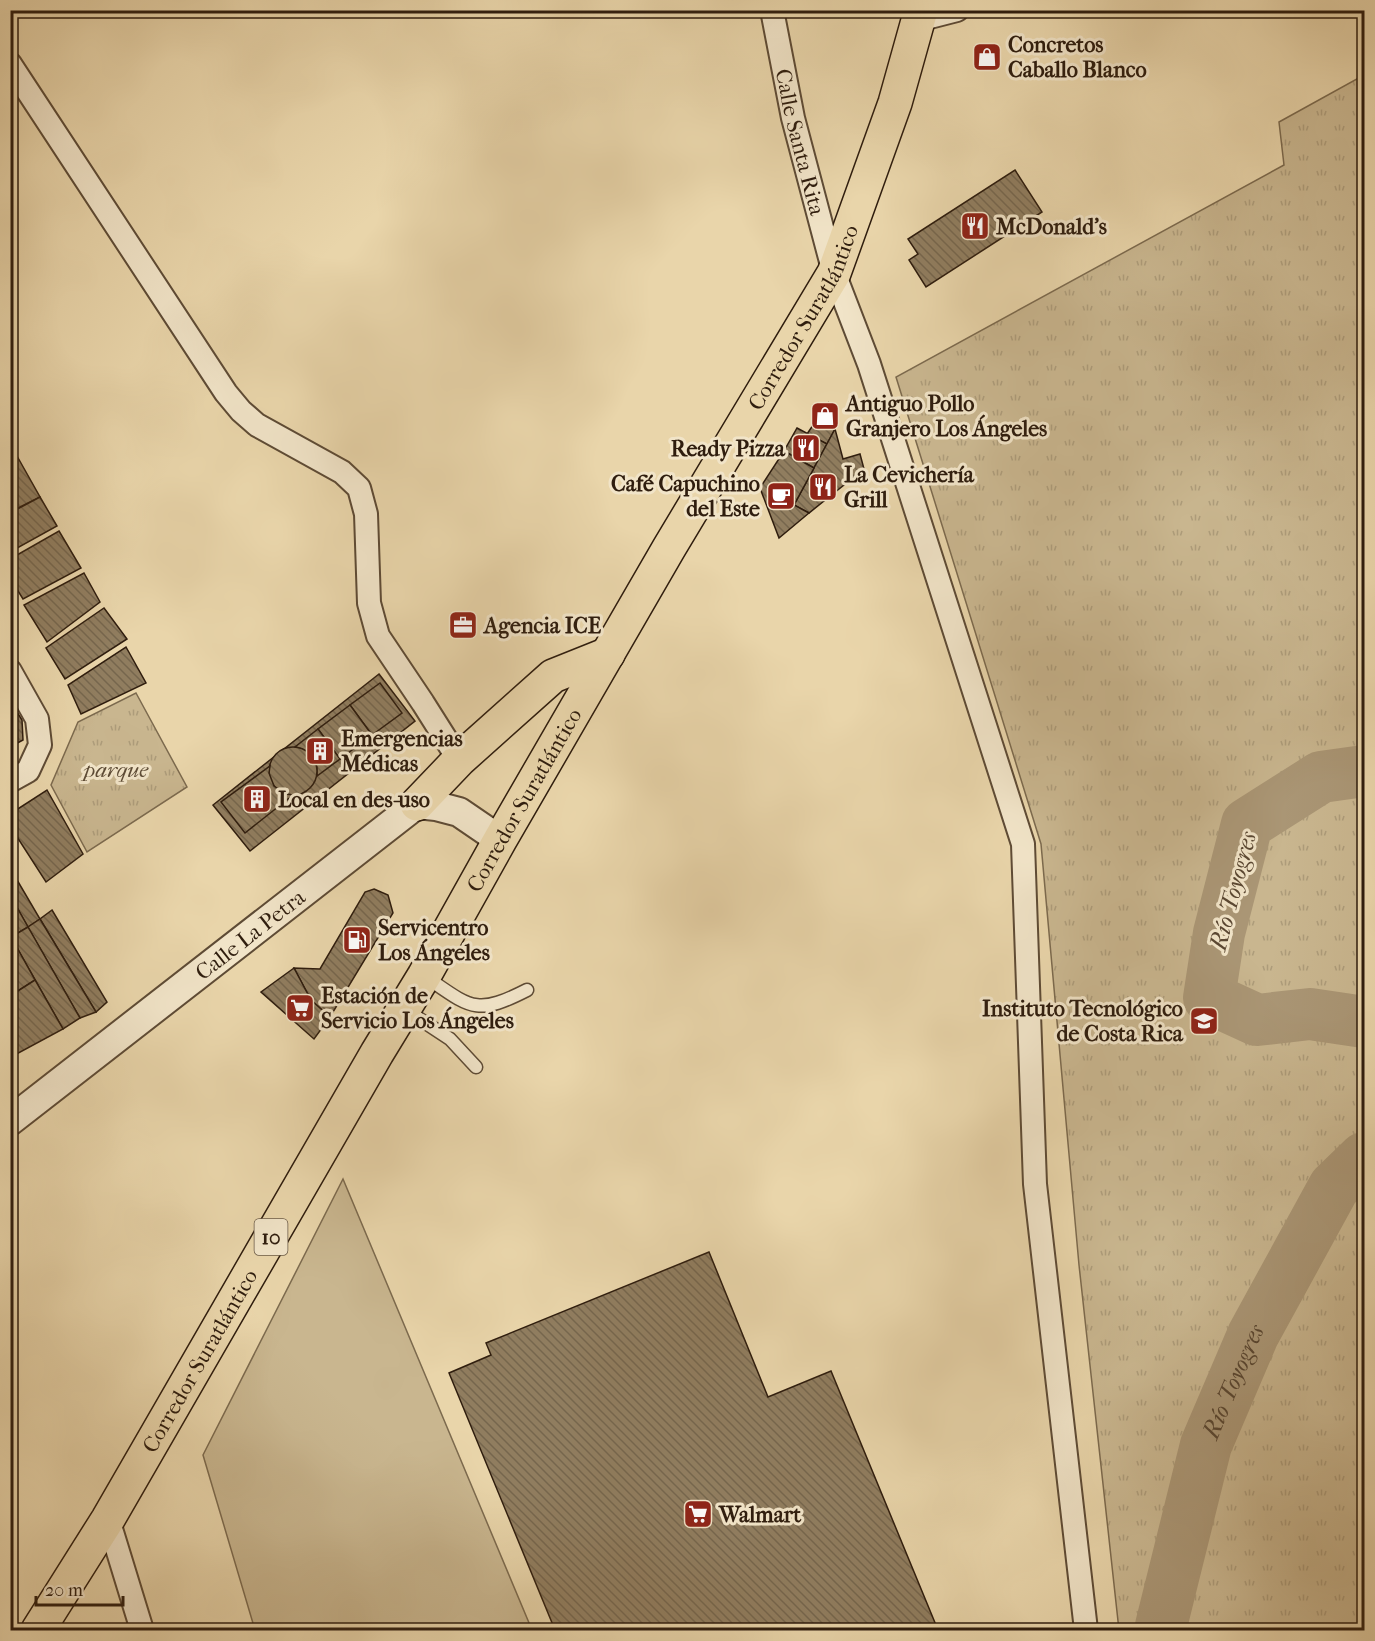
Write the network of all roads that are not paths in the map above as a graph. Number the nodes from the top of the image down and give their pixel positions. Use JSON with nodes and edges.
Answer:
{"nodes":[{"id":1,"x":772,"y":10,"type":"edge"},
{"id":2,"x":957,"y":10,"type":"edge"},
{"id":3,"x":920,"y":15,"type":"edge"},
{"id":4,"x":10,"y":64,"type":"edge"},
{"id":5,"x":834,"y":273,"type":"junction"},
{"id":6,"x":608,"y":654,"type":"junction"},
{"id":7,"x":10,"y":671,"type":"edge"},
{"id":8,"x":459,"y":760,"type":"junction"},
{"id":9,"x":10,"y":781,"type":"edge"},
{"id":10,"x":417,"y":804,"type":"junction"},
{"id":11,"x":500,"y":840,"type":"junction"},
{"id":12,"x":424,"y":976,"type":"junction"},
{"id":13,"x":527,"y":990,"type":"dead end"},
{"id":14,"x":405,"y":1009,"type":"junction"},
{"id":15,"x":476,"y":1067,"type":"dead end"},
{"id":16,"x":10,"y":1121,"type":"edge"},
{"id":17,"x":108,"y":1519,"type":"junction"},
{"id":18,"x":38,"y":1630,"type":"edge"},
{"id":19,"x":142,"y":1630,"type":"edge"},
{"id":20,"x":1086,"y":1630,"type":"edge"}],
"edges":[{"from":1,"to":5,"type":"street","name":"Calle Santa Rita"},
{"from":2,"to":3,"type":"street"},
{"from":3,"to":5,"type":"main road","name":"Corredor Suratlántico","number":"10"},
{"from":4,"to":8,"type":"street"},
{"from":5,"to":6,"type":"main road","name":"Corredor Suratlántico","number":"10"},
{"from":5,"to":20,"type":"street","name":"Calle Santa Rita"},
{"from":6,"to":8,"type":"main road"},
{"from":6,"to":11,"type":"main road","name":"Corredor Suratlántico","number":"10"},
{"from":7,"to":9,"type":"street"},
{"from":8,"to":10,"type":"main road"},
{"from":10,"to":11,"type":"street"},
{"from":10,"to":16,"type":"street","name":"Calle La Petra"},
{"from":11,"to":12,"type":"main road","name":"Corredor Suratlántico","number":"10"},
{"from":12,"to":13,"type":"lane"},
{"from":12,"to":14,"type":"main road","name":"Corredor Suratlántico","number":"10"},
{"from":14,"to":15,"type":"lane"},
{"from":14,"to":17,"type":"main road","name":"Corredor Suratlántico","number":"10"},
{"from":17,"to":18,"type":"main road","name":"Corredor Suratlántico","number":"10"},
{"from":17,"to":19,"type":"street"}]}
